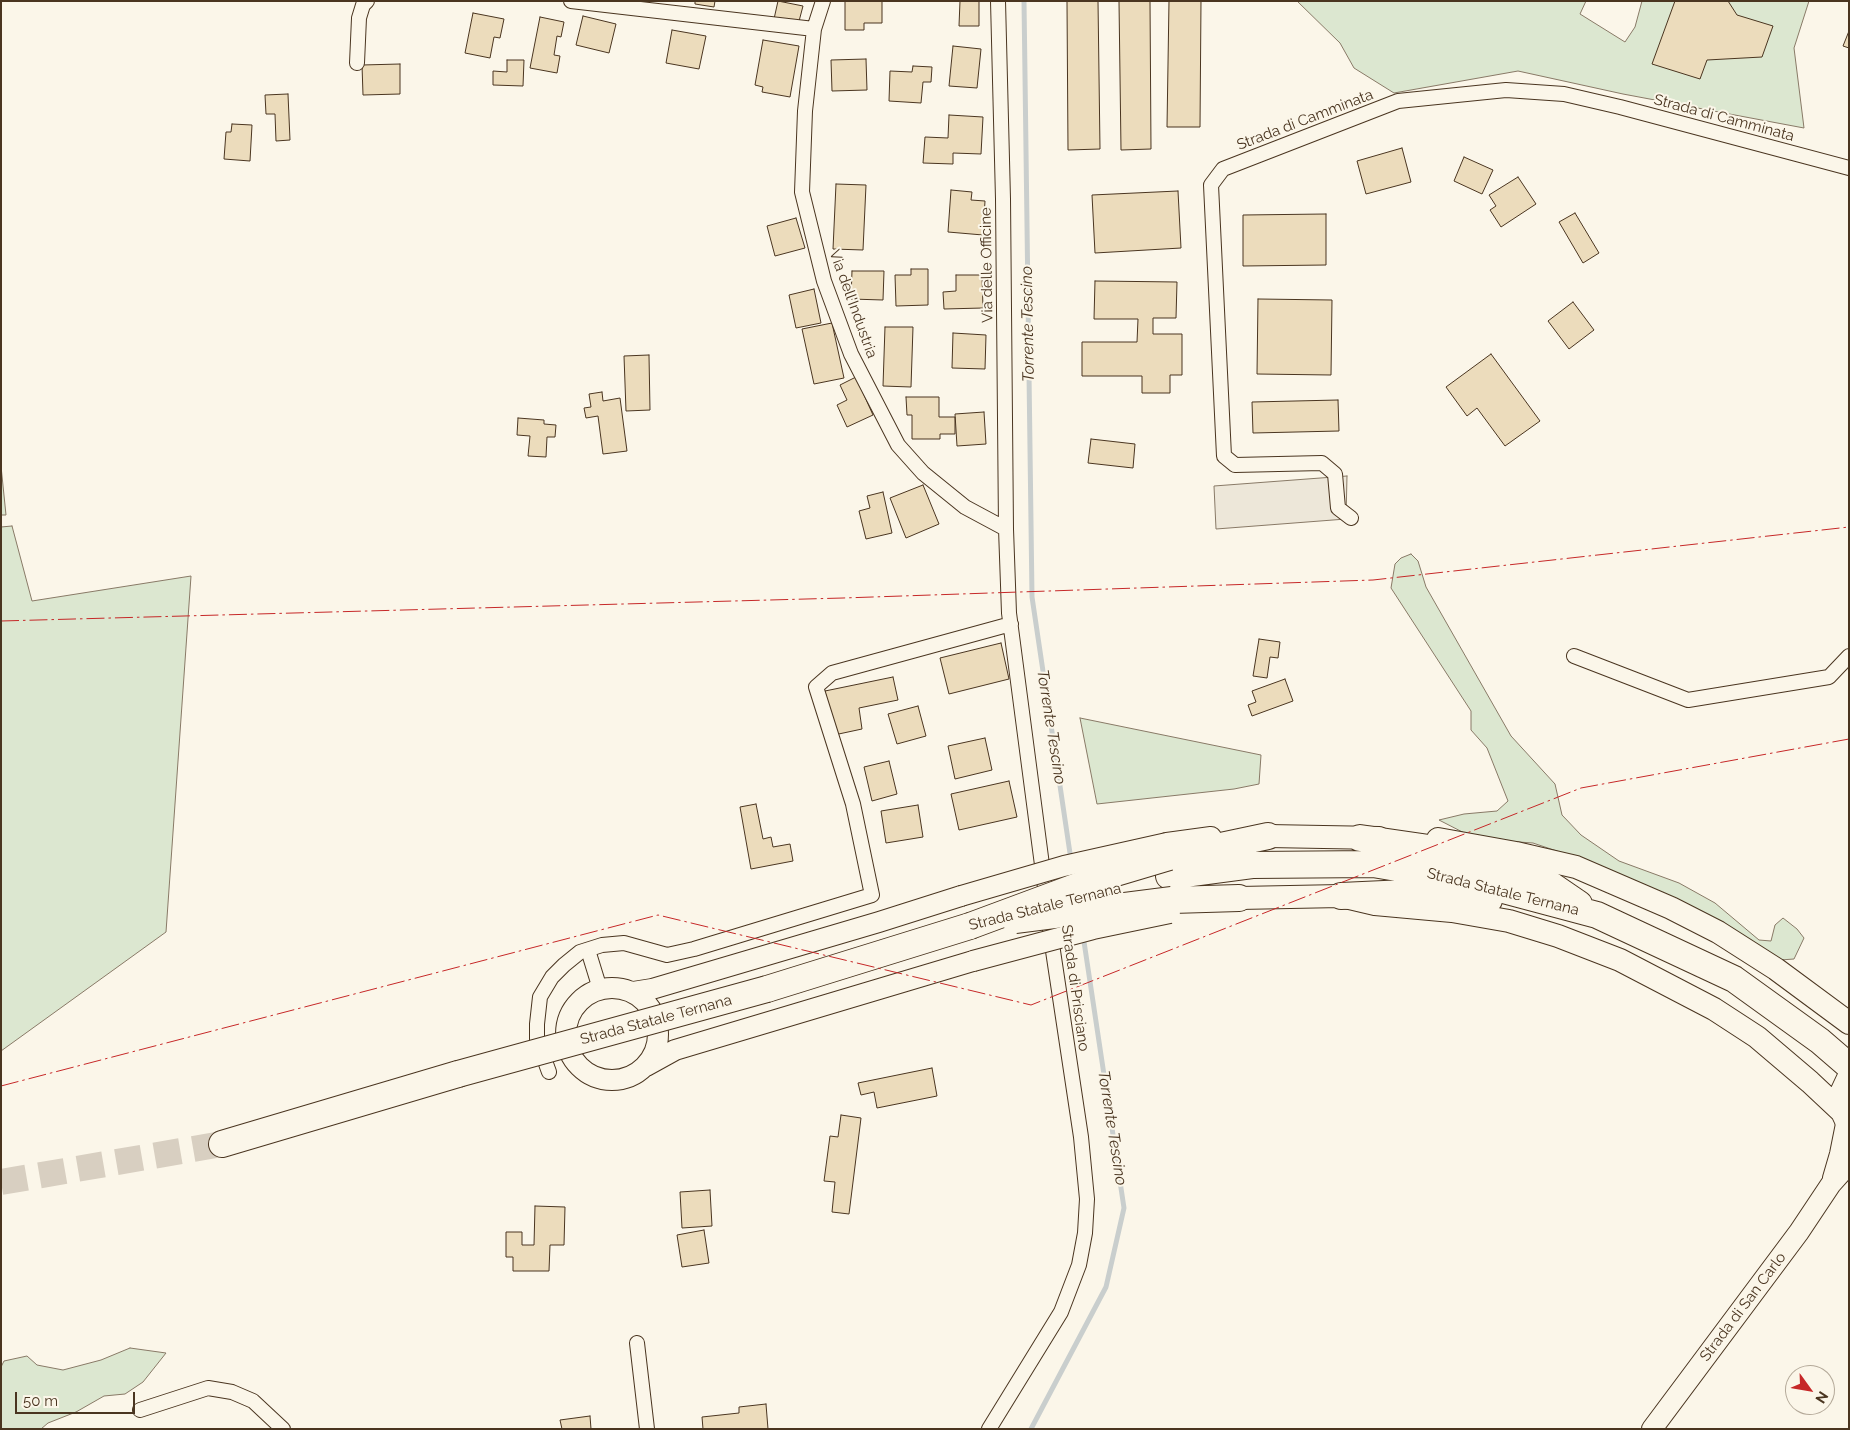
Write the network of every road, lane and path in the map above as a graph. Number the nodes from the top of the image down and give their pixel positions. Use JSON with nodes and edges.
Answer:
{"nodes":[{"id":1,"x":367,"y":1,"type":"edge"},
{"id":2,"x":571,"y":1,"type":"edge"},
{"id":3,"x":823,"y":1,"type":"edge"},
{"id":4,"x":998,"y":1,"type":"edge"},
{"id":5,"x":814,"y":30,"type":"junction"},
{"id":6,"x":356,"y":63,"type":"dead end"},
{"id":7,"x":1849,"y":168,"type":"edge"},
{"id":8,"x":1351,"y":518,"type":"dead end"},
{"id":9,"x":1006,"y":529,"type":"junction"},
{"id":10,"x":1011,"y":624,"type":"junction"},
{"id":11,"x":1574,"y":656,"type":"dead end"},
{"id":12,"x":1849,"y":656,"type":"edge"},
{"id":13,"x":1268,"y":836,"type":"joint"},
{"id":14,"x":1360,"y":838,"type":"junction"},
{"id":15,"x":1169,"y":878,"type":"junction"},
{"id":16,"x":1341,"y":896,"type":"junction"},
{"id":17,"x":1239,"y":898,"type":"joint"},
{"id":18,"x":1596,"y":915,"type":"junction"},
{"id":19,"x":588,"y":950,"type":"junction"},
{"id":20,"x":600,"y":989,"type":"junction"},
{"id":21,"x":633,"y":992,"type":"junction"},
{"id":22,"x":1849,"y":1023,"type":"edge"},
{"id":23,"x":646,"y":1066,"type":"junction"},
{"id":24,"x":1849,"y":1066,"type":"edge"},
{"id":25,"x":549,"y":1072,"type":"dead end"},
{"id":26,"x":1849,"y":1076,"type":"edge"},
{"id":27,"x":1846,"y":1121,"type":"edge"},
{"id":28,"x":222,"y":1144,"type":"tunnel mouth"},
{"id":29,"x":1849,"y":1164,"type":"edge"},
{"id":30,"x":1831,"y":1184,"type":"junction"},
{"id":31,"x":637,"y":1343,"type":"dead end"},
{"id":32,"x":140,"y":1410,"type":"dead end"},
{"id":33,"x":283,"y":1429,"type":"edge"},
{"id":34,"x":647,"y":1429,"type":"edge"},
{"id":35,"x":989,"y":1429,"type":"edge"},
{"id":36,"x":1652,"y":1429,"type":"edge"}],
"edges":[{"from":1,"to":6,"type":"street"},
{"from":2,"to":5,"type":"street"},
{"from":3,"to":5,"type":"street","name":"Via dell'Industria"},
{"from":4,"to":9,"type":"street","name":"Via delle Officine"},
{"from":5,"to":9,"type":"street","name":"Via dell'Industria"},
{"from":7,"to":8,"type":"street","name":"Strada di Camminata"},
{"from":9,"to":10,"type":"street","name":"Strada di Prisciano"},
{"from":10,"to":19,"type":"street"},
{"from":10,"to":35,"type":"street","name":"Strada di Prisciano"},
{"from":11,"to":12,"type":"street"},
{"from":13,"to":14,"type":"main road"},
{"from":13,"to":15,"type":"highway"},
{"from":14,"to":18,"type":"highway"},
{"from":14,"to":22,"type":"main road"},
{"from":15,"to":17,"type":"highway"},
{"from":15,"to":18,"type":"highway","name":"Strada Statale Ternana"},
{"from":15,"to":21,"type":"main road","bridge":true},
{"from":15,"to":23,"type":"main road","bridge":true},
{"from":15,"to":28,"type":"highway","name":"Strada Statale Ternana","bridge":true},
{"from":16,"to":17,"type":"main road"},
{"from":16,"to":18,"type":"highway"},
{"from":16,"to":27,"type":"main road"},
{"from":18,"to":24,"type":"highway","name":"Strada Statale Ternana"},
{"from":19,"to":20,"type":"street"},
{"from":19,"to":25,"type":"street"},
{"from":20,"to":21,"type":"main road"},
{"from":20,"to":23,"type":"main road"},
{"from":21,"to":23,"type":"main road"},
{"from":26,"to":27,"type":"main road","name":"Strada di San Carlo"},
{"from":27,"to":30,"type":"main road","name":"Strada di San Carlo"},
{"from":29,"to":30,"type":"main road","name":"Strada di San Carlo"},
{"from":30,"to":36,"type":"main road","name":"Strada di San Carlo"},
{"from":31,"to":34,"type":"street"},
{"from":32,"to":33,"type":"street"}]}
